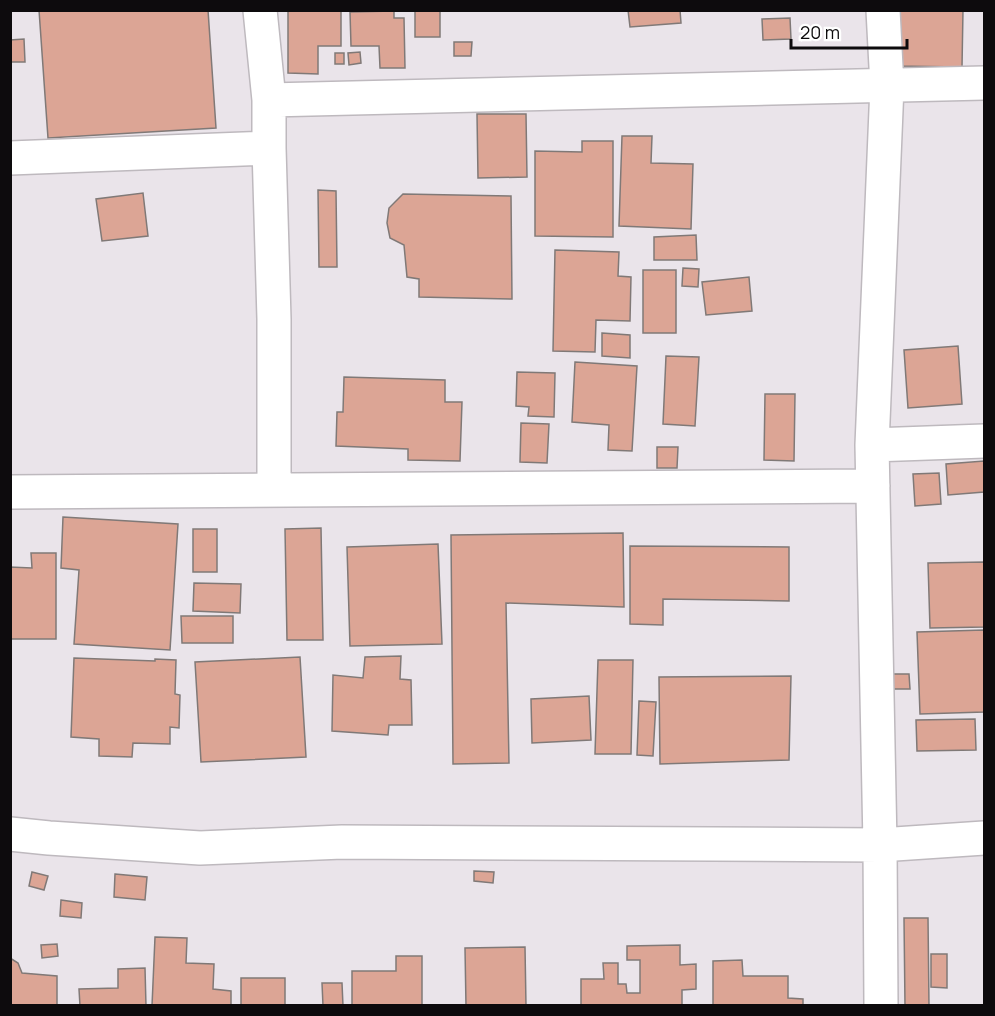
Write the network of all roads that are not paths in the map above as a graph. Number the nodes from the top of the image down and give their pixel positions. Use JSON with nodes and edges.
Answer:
{"nodes":[{"id":1,"x":260,"y":10,"type":"edge"},
{"id":2,"x":884,"y":10,"type":"edge"},
{"id":3,"x":984,"y":83,"type":"edge"},
{"id":4,"x":887,"y":86,"type":"junction"},
{"id":5,"x":268,"y":100,"type":"junction"},
{"id":6,"x":269,"y":148,"type":"junction"},
{"id":7,"x":10,"y":159,"type":"edge"},
{"id":8,"x":984,"y":441,"type":"edge"},
{"id":9,"x":872,"y":445,"type":"junction"},
{"id":10,"x":873,"y":486,"type":"junction"},
{"id":11,"x":274,"y":490,"type":"junction"},
{"id":12,"x":10,"y":492,"type":"edge"},
{"id":13,"x":10,"y":834,"type":"edge"},
{"id":14,"x":984,"y":838,"type":"edge"},
{"id":15,"x":880,"y":845,"type":"junction"},
{"id":16,"x":881,"y":1005,"type":"edge"}],
"edges":[{"from":1,"to":5,"type":"street"},
{"from":2,"to":4,"type":"street"},
{"from":3,"to":4,"type":"street"},
{"from":4,"to":5,"type":"street"},
{"from":4,"to":9,"type":"street"},
{"from":5,"to":6,"type":"street"},
{"from":6,"to":7,"type":"street"},
{"from":6,"to":11,"type":"street"},
{"from":8,"to":9,"type":"street"},
{"from":9,"to":10,"type":"street"},
{"from":10,"to":11,"type":"street"},
{"from":10,"to":15,"type":"street"},
{"from":11,"to":12,"type":"street"},
{"from":13,"to":15,"type":"street"},
{"from":14,"to":15,"type":"street"},
{"from":15,"to":16,"type":"street"}]}
